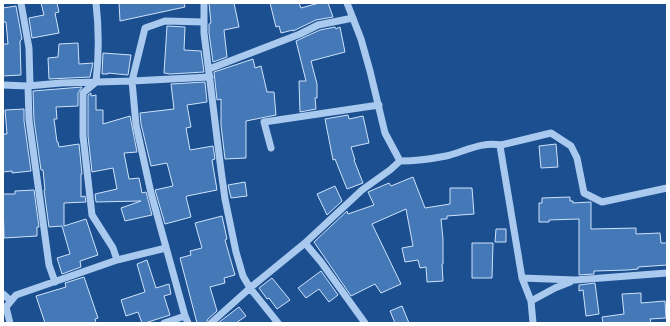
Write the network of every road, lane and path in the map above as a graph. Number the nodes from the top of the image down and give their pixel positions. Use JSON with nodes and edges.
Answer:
{"nodes":[{"id":1,"x":22,"y":3,"type":"edge"},
{"id":2,"x":96,"y":3,"type":"edge"},
{"id":3,"x":204,"y":3,"type":"edge"},
{"id":4,"x":347,"y":3,"type":"edge"},
{"id":5,"x":353,"y":18,"type":"junction"},
{"id":6,"x":204,"y":22,"type":"junction"},
{"id":7,"x":209,"y":73,"type":"junction"},
{"id":8,"x":132,"y":81,"type":"junction"},
{"id":9,"x":96,"y":82,"type":"junction"},
{"id":10,"x":3,"y":86,"type":"edge"},
{"id":11,"x":29,"y":86,"type":"junction"},
{"id":12,"x":379,"y":105,"type":"junction"},
{"id":13,"x":501,"y":145,"type":"junction"},
{"id":14,"x":272,"y":148,"type":"dead end"},
{"id":15,"x":400,"y":161,"type":"junction"},
{"id":16,"x":667,"y":188,"type":"edge"},
{"id":17,"x":305,"y":243,"type":"junction"},
{"id":18,"x":166,"y":248,"type":"junction"},
{"id":19,"x":117,"y":260,"type":"junction"},
{"id":20,"x":667,"y":273,"type":"edge"},
{"id":21,"x":522,"y":278,"type":"junction"},
{"id":22,"x":575,"y":280,"type":"junction"},
{"id":23,"x":55,"y":282,"type":"junction"},
{"id":24,"x":250,"y":288,"type":"junction"},
{"id":25,"x":3,"y":294,"type":"edge"},
{"id":26,"x":531,"y":300,"type":"junction"},
{"id":27,"x":6,"y":305,"type":"edge"},
{"id":28,"x":186,"y":320,"type":"edge"},
{"id":29,"x":10,"y":323,"type":"edge"},
{"id":30,"x":164,"y":323,"type":"edge"},
{"id":31,"x":211,"y":323,"type":"edge"},
{"id":32,"x":278,"y":323,"type":"edge"},
{"id":33,"x":365,"y":323,"type":"edge"},
{"id":34,"x":533,"y":323,"type":"edge"}],
"edges":[{"from":1,"to":11,"type":"street"},
{"from":2,"to":9,"type":"street"},
{"from":3,"to":6,"type":"street"},
{"from":4,"to":5,"type":"street"},
{"from":5,"to":7,"type":"street"},
{"from":5,"to":12,"type":"street"},
{"from":6,"to":7,"type":"street"},
{"from":6,"to":8,"type":"street"},
{"from":7,"to":8,"type":"street"},
{"from":7,"to":24,"type":"street"},
{"from":8,"to":9,"type":"street"},
{"from":8,"to":18,"type":"street"},
{"from":9,"to":11,"type":"street"},
{"from":9,"to":19,"type":"street"},
{"from":10,"to":11,"type":"street"},
{"from":11,"to":23,"type":"street"},
{"from":12,"to":14,"type":"street"},
{"from":12,"to":15,"type":"street"},
{"from":13,"to":15,"type":"street"},
{"from":13,"to":16,"type":"street"},
{"from":13,"to":21,"type":"street"},
{"from":15,"to":17,"type":"street"},
{"from":17,"to":24,"type":"street"},
{"from":17,"to":33,"type":"street"},
{"from":18,"to":19,"type":"street"},
{"from":18,"to":28,"type":"street"},
{"from":19,"to":23,"type":"street"},
{"from":20,"to":22,"type":"street"},
{"from":21,"to":22,"type":"street"},
{"from":21,"to":26,"type":"street"},
{"from":22,"to":26,"type":"street"},
{"from":23,"to":27,"type":"street"},
{"from":24,"to":31,"type":"street"},
{"from":24,"to":32,"type":"street"},
{"from":25,"to":27,"type":"street"},
{"from":26,"to":34,"type":"street"},
{"from":27,"to":29,"type":"street"},
{"from":28,"to":30,"type":"street"}]}
